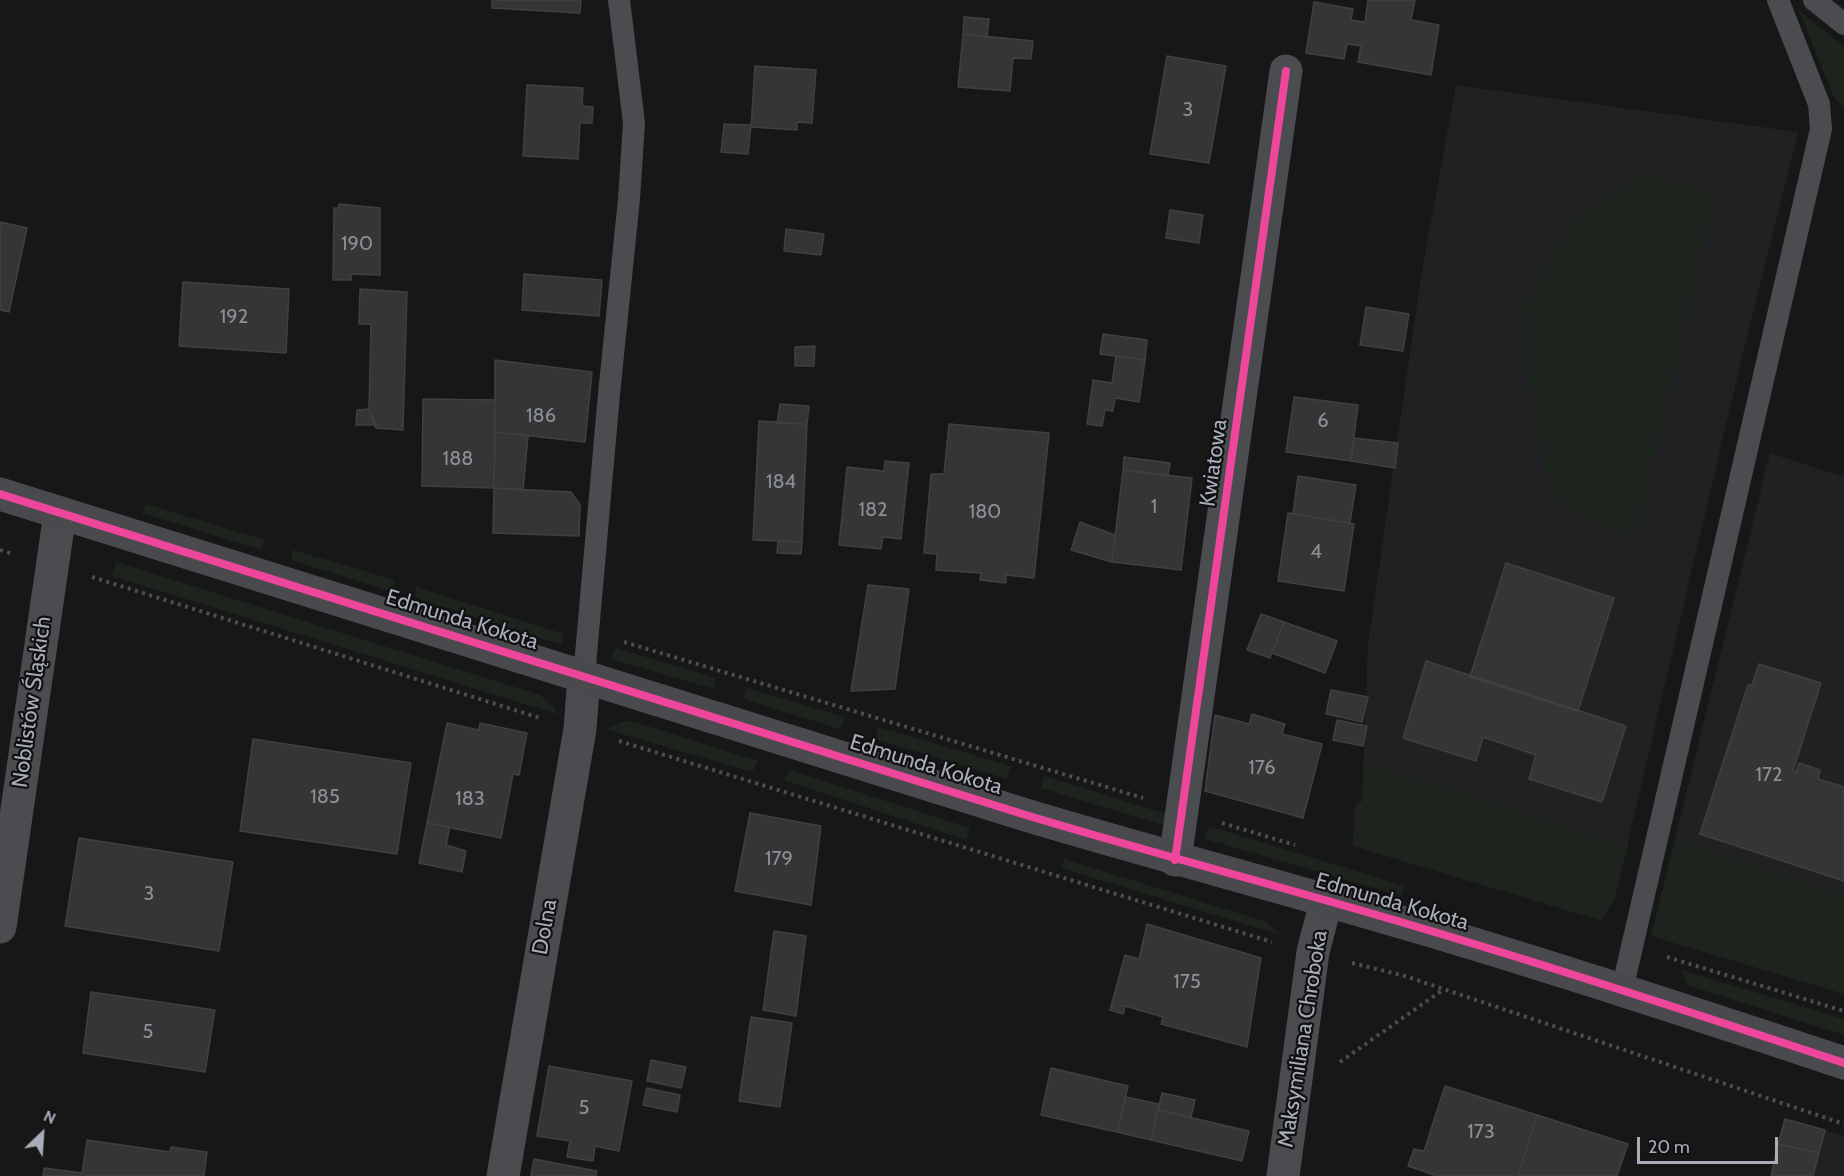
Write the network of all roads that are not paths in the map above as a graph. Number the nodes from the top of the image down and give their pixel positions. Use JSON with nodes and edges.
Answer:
{"nodes":[{"id":1,"x":619,"y":0,"type":"edge"},
{"id":2,"x":1778,"y":0,"type":"edge"},
{"id":3,"x":1814,"y":0,"type":"edge"},
{"id":4,"x":1844,"y":24,"type":"edge"},
{"id":5,"x":1287,"y":71,"type":"dead end"},
{"id":6,"x":0,"y":494,"type":"edge"},
{"id":7,"x":60,"y":513,"type":"junction"},
{"id":8,"x":585,"y":677,"type":"junction"},
{"id":9,"x":1175,"y":860,"type":"junction"},
{"id":10,"x":1326,"y":902,"type":"junction"},
{"id":11,"x":0,"y":927,"type":"edge"},
{"id":12,"x":1622,"y":990,"type":"junction"},
{"id":13,"x":1844,"y":1063,"type":"edge"},
{"id":14,"x":503,"y":1176,"type":"edge"},
{"id":15,"x":1283,"y":1176,"type":"edge"}],
"edges":[{"from":1,"to":8,"type":"lane"},
{"from":2,"to":12,"type":"lane"},
{"from":3,"to":4,"type":"lane"},
{"from":5,"to":9,"type":"street","name":"Kwiatowa"},
{"from":6,"to":7,"type":"street","name":"Edmunda Kokota"},
{"from":7,"to":8,"type":"street","name":"Edmunda Kokota"},
{"from":7,"to":11,"type":"street","name":"Noblistów Śląskich"},
{"from":8,"to":9,"type":"street","name":"Edmunda Kokota"},
{"from":8,"to":14,"type":"street","name":"Dolna"},
{"from":9,"to":10,"type":"street","name":"Edmunda Kokota"},
{"from":10,"to":12,"type":"street","name":"Edmunda Kokota"},
{"from":10,"to":15,"type":"street","name":"Maksymiliana Chroboka"},
{"from":12,"to":13,"type":"street","name":"Edmunda Kokota"}]}
